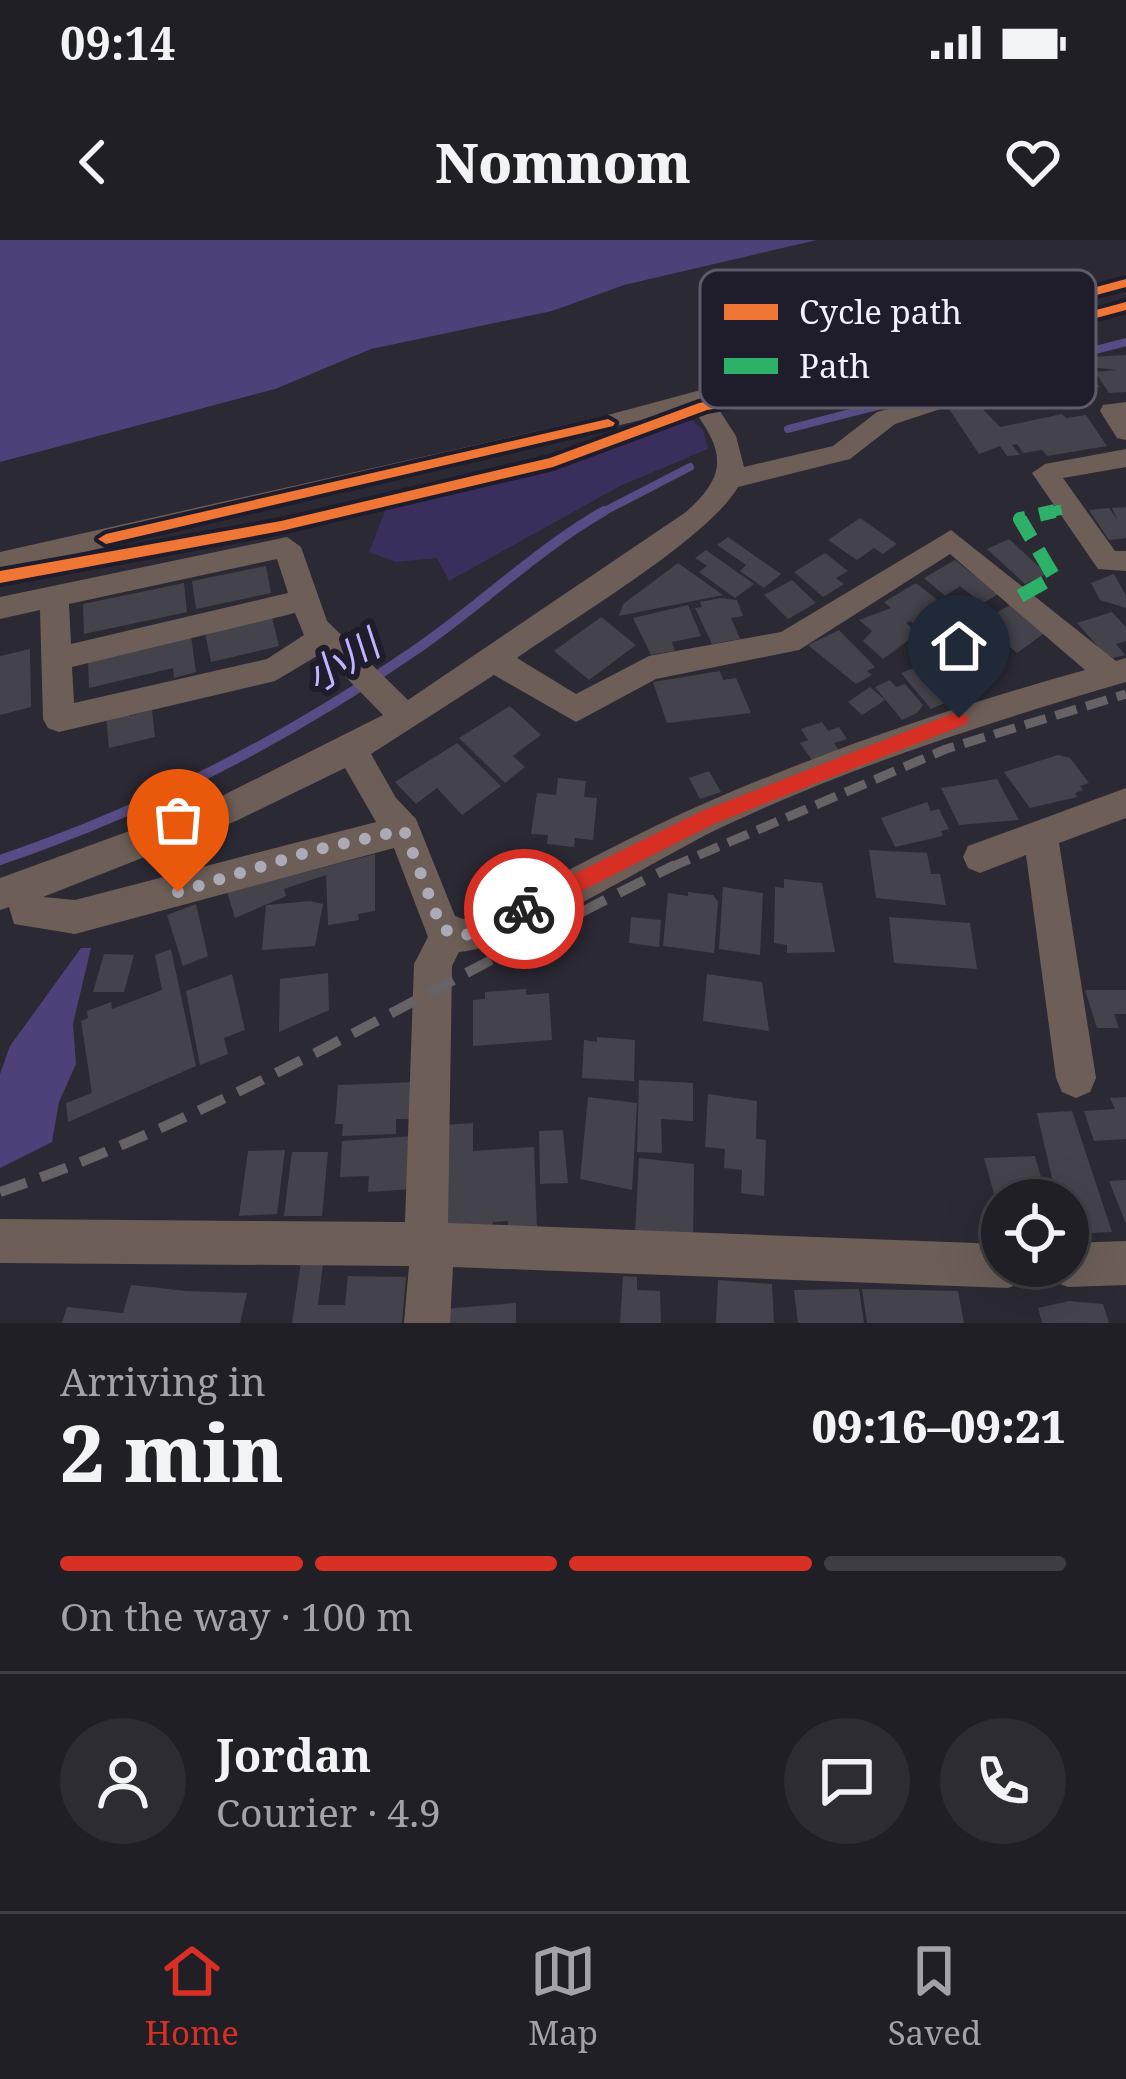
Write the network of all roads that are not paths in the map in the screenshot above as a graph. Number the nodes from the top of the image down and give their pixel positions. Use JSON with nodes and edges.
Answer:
{"nodes":[{"id":1,"x":1126,"y":283,"type":"edge"},
{"id":2,"x":1096,"y":291,"type":"edge"},
{"id":3,"x":698,"y":398,"type":"joint"},
{"id":4,"x":700,"y":401,"type":"edge"},
{"id":5,"x":704,"y":408,"type":"edge"},
{"id":6,"x":923,"y":408,"type":"edge"},
{"id":7,"x":1126,"y":410,"type":"edge"},
{"id":8,"x":1126,"y":432,"type":"edge"},
{"id":9,"x":1126,"y":458,"type":"edge"},
{"id":10,"x":729,"y":480,"type":"junction"},
{"id":11,"x":1126,"y":560,"type":"edge"},
{"id":12,"x":1,"y":563,"type":"edge"},
{"id":13,"x":54,"y":596,"type":"junction"},
{"id":14,"x":305,"y":600,"type":"junction"},
{"id":15,"x":0,"y":608,"type":"edge"},
{"id":16,"x":333,"y":644,"type":"junction"},
{"id":17,"x":494,"y":658,"type":"junction"},
{"id":18,"x":56,"y":659,"type":"junction"},
{"id":19,"x":1119,"y":672,"type":"edge"},
{"id":20,"x":405,"y":717,"type":"junction"},
{"id":21,"x":352,"y":749,"type":"junction"},
{"id":22,"x":1126,"y":803,"type":"edge"},
{"id":23,"x":404,"y":830,"type":"junction"},
{"id":24,"x":1040,"y":833,"type":"junction"},
{"id":25,"x":980,"y":857,"type":"dead end"},
{"id":26,"x":12,"y":890,"type":"edge"},
{"id":27,"x":449,"y":934,"type":"junction"},
{"id":28,"x":1076,"y":1078,"type":"dead end"},
{"id":29,"x":0,"y":1241,"type":"edge"},
{"id":30,"x":426,"y":1244,"type":"junction"},
{"id":31,"x":1126,"y":1263,"type":"edge"},
{"id":32,"x":1089,"y":1264,"type":"edge"},
{"id":33,"x":981,"y":1265,"type":"edge"},
{"id":34,"x":427,"y":1323,"type":"edge"}],
"edges":[{"from":1,"to":2,"type":"street"},
{"from":3,"to":4,"type":"street"},
{"from":3,"to":12,"type":"street"},
{"from":5,"to":10,"type":"street"},
{"from":6,"to":10,"type":"street"},
{"from":7,"to":8,"type":"street"},
{"from":9,"to":11,"type":"street"},
{"from":10,"to":17,"type":"street"},
{"from":13,"to":14,"type":"street"},
{"from":13,"to":15,"type":"street"},
{"from":13,"to":18,"type":"street"},
{"from":14,"to":16,"type":"street"},
{"from":14,"to":18,"type":"street"},
{"from":16,"to":18,"type":"street"},
{"from":16,"to":20,"type":"street"},
{"from":17,"to":19,"type":"street"},
{"from":17,"to":20,"type":"street"},
{"from":19,"to":27,"type":"street"},
{"from":20,"to":21,"type":"street"},
{"from":21,"to":23,"type":"street"},
{"from":21,"to":26,"type":"street"},
{"from":22,"to":24,"type":"street"},
{"from":23,"to":26,"type":"street"},
{"from":23,"to":27,"type":"street"},
{"from":24,"to":25,"type":"street"},
{"from":24,"to":28,"type":"street"},
{"from":27,"to":30,"type":"street"},
{"from":29,"to":30,"type":"street"},
{"from":30,"to":33,"type":"street"},
{"from":30,"to":34,"type":"street"},
{"from":31,"to":32,"type":"street"}]}
